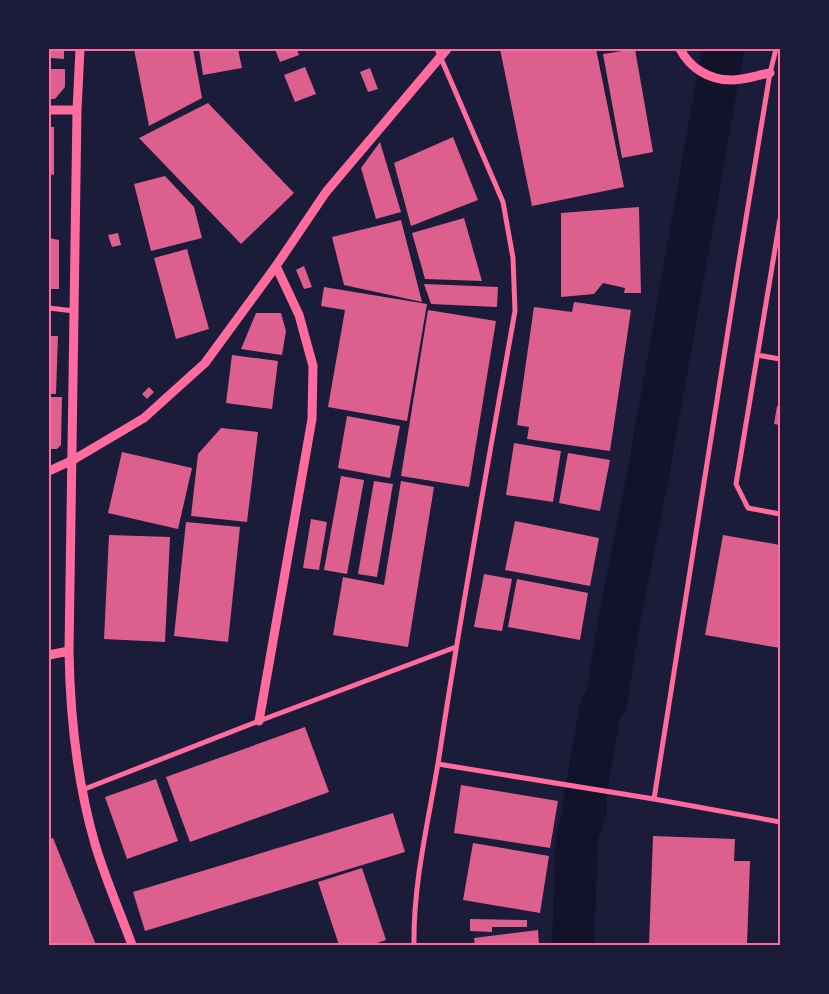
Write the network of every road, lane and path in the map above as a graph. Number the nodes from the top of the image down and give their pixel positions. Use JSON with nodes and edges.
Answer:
{"nodes":[{"id":1,"x":80,"y":49,"type":"edge"},
{"id":2,"x":447,"y":49,"type":"edge"},
{"id":3,"x":680,"y":49,"type":"edge"},
{"id":4,"x":776,"y":49,"type":"edge"},
{"id":5,"x":439,"y":52,"type":"edge"},
{"id":6,"x":770,"y":73,"type":"junction"},
{"id":7,"x":49,"y":110,"type":"edge"},
{"id":8,"x":78,"y":110,"type":"junction"},
{"id":9,"x":780,"y":220,"type":"edge"},
{"id":10,"x":276,"y":266,"type":"junction"},
{"id":11,"x":49,"y":308,"type":"edge"},
{"id":12,"x":74,"y":310,"type":"junction"},
{"id":13,"x":757,"y":355,"type":"junction"},
{"id":14,"x":780,"y":359,"type":"edge"},
{"id":15,"x":73,"y":460,"type":"junction"},
{"id":16,"x":49,"y":471,"type":"edge"},
{"id":17,"x":780,"y":514,"type":"edge"},
{"id":18,"x":456,"y":647,"type":"junction"},
{"id":19,"x":69,"y":651,"type":"junction"},
{"id":20,"x":49,"y":655,"type":"edge"},
{"id":21,"x":259,"y":721,"type":"junction"},
{"id":22,"x":438,"y":764,"type":"junction"},
{"id":23,"x":82,"y":790,"type":"junction"},
{"id":24,"x":654,"y":799,"type":"junction"},
{"id":25,"x":780,"y":822,"type":"edge"},
{"id":26,"x":132,"y":945,"type":"edge"},
{"id":27,"x":414,"y":945,"type":"edge"}],
"edges":[{"from":1,"to":8,"type":"street"},
{"from":2,"to":5,"type":"street"},
{"from":3,"to":6,"type":"street"},
{"from":4,"to":6,"type":"street"},
{"from":5,"to":10,"type":"street"},
{"from":5,"to":18,"type":"street"},
{"from":6,"to":24,"type":"street"},
{"from":7,"to":8,"type":"street"},
{"from":8,"to":12,"type":"street"},
{"from":9,"to":13,"type":"street"},
{"from":10,"to":15,"type":"street"},
{"from":10,"to":21,"type":"street"},
{"from":11,"to":12,"type":"street"},
{"from":12,"to":15,"type":"street"},
{"from":13,"to":14,"type":"street"},
{"from":13,"to":17,"type":"street"},
{"from":15,"to":16,"type":"street"},
{"from":15,"to":19,"type":"street"},
{"from":18,"to":21,"type":"street"},
{"from":18,"to":22,"type":"street"},
{"from":19,"to":20,"type":"street"},
{"from":19,"to":23,"type":"street"},
{"from":21,"to":23,"type":"street"},
{"from":22,"to":24,"type":"street"},
{"from":22,"to":27,"type":"street"},
{"from":23,"to":26,"type":"street"},
{"from":24,"to":25,"type":"street"}]}
